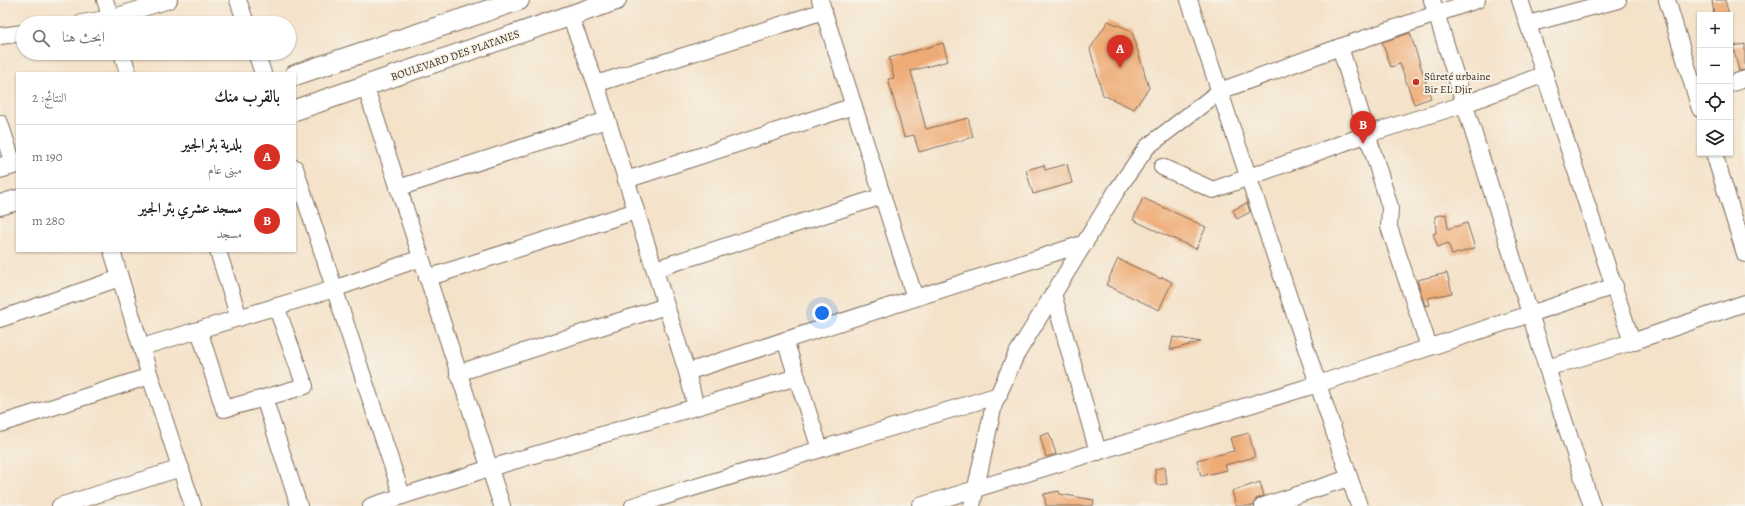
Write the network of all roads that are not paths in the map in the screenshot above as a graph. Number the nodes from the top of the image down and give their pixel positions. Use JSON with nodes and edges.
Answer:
{"nodes":[{"id":1,"x":105,"y":0,"type":"edge"},
{"id":2,"x":169,"y":0,"type":"edge"},
{"id":3,"x":238,"y":0,"type":"edge"},
{"id":4,"x":519,"y":0,"type":"edge"},
{"id":5,"x":616,"y":0,"type":"edge"},
{"id":6,"x":1189,"y":0,"type":"edge"},
{"id":7,"x":1477,"y":0,"type":"edge"},
{"id":8,"x":1520,"y":0,"type":"edge"},
{"id":9,"x":1618,"y":0,"type":"edge"},
{"id":10,"x":1667,"y":0,"type":"edge"},
{"id":11,"x":822,"y":5,"type":"edge"},
{"id":12,"x":1434,"y":7,"type":"edge"},
{"id":13,"x":110,"y":16,"type":"edge"},
{"id":14,"x":125,"y":16,"type":"edge"},
{"id":15,"x":244,"y":16,"type":"edge"},
{"id":16,"x":570,"y":16,"type":"junction"},
{"id":17,"x":1528,"y":24,"type":"junction"},
{"id":18,"x":16,"y":34,"type":"edge"},
{"id":19,"x":0,"y":36,"type":"edge"},
{"id":20,"x":1340,"y":47,"type":"junction"},
{"id":21,"x":124,"y":60,"type":"edge"},
{"id":22,"x":259,"y":60,"type":"edge"},
{"id":23,"x":128,"y":72,"type":"edge"},
{"id":24,"x":264,"y":72,"type":"edge"},
{"id":25,"x":1545,"y":74,"type":"junction"},
{"id":26,"x":296,"y":75,"type":"edge"},
{"id":27,"x":1745,"y":80,"type":"edge"},
{"id":28,"x":1733,"y":83,"type":"edge"},
{"id":29,"x":596,"y":84,"type":"junction"},
{"id":30,"x":365,"y":85,"type":"junction"},
{"id":31,"x":1220,"y":91,"type":"junction"},
{"id":32,"x":1697,"y":94,"type":"edge"},
{"id":33,"x":1465,"y":104,"type":"junction"},
{"id":34,"x":854,"y":106,"type":"junction"},
{"id":35,"x":296,"y":110,"type":"edge"},
{"id":36,"x":607,"y":120,"type":"junction"},
{"id":37,"x":0,"y":124,"type":"edge"},
{"id":38,"x":1368,"y":134,"type":"junction"},
{"id":39,"x":1715,"y":156,"type":"edge"},
{"id":40,"x":10,"y":165,"type":"edge"},
{"id":41,"x":1162,"y":167,"type":"dead end"},
{"id":42,"x":296,"y":171,"type":"edge"},
{"id":43,"x":1249,"y":176,"type":"junction"},
{"id":44,"x":626,"y":180,"type":"junction"},
{"id":45,"x":398,"y":188,"type":"junction"},
{"id":46,"x":883,"y":196,"type":"junction"},
{"id":47,"x":16,"y":200,"type":"edge"},
{"id":48,"x":0,"y":205,"type":"edge"},
{"id":49,"x":636,"y":211,"type":"junction"},
{"id":50,"x":1085,"y":243,"type":"junction"},
{"id":51,"x":112,"y":252,"type":"edge"},
{"id":52,"x":218,"y":252,"type":"edge"},
{"id":53,"x":1745,"y":254,"type":"edge"},
{"id":54,"x":420,"y":258,"type":"junction"},
{"id":55,"x":655,"y":269,"type":"junction"},
{"id":56,"x":120,"y":278,"type":"junction"},
{"id":57,"x":427,"y":278,"type":"junction"},
{"id":58,"x":1615,"y":286,"type":"junction"},
{"id":59,"x":334,"y":289,"type":"junction"},
{"id":60,"x":1053,"y":294,"type":"junction"},
{"id":61,"x":915,"y":298,"type":"junction"},
{"id":62,"x":1745,"y":303,"type":"edge"},
{"id":63,"x":276,"y":306,"type":"junction"},
{"id":64,"x":666,"y":306,"type":"junction"},
{"id":65,"x":1530,"y":314,"type":"junction"},
{"id":66,"x":239,"y":318,"type":"junction"},
{"id":67,"x":0,"y":319,"type":"edge"},
{"id":68,"x":199,"y":330,"type":"junction"},
{"id":69,"x":785,"y":340,"type":"junction"},
{"id":70,"x":1632,"y":342,"type":"junction"},
{"id":71,"x":142,"y":347,"type":"junction"},
{"id":72,"x":1430,"y":347,"type":"junction"},
{"id":73,"x":1547,"y":368,"type":"junction"},
{"id":74,"x":687,"y":372,"type":"junction"},
{"id":75,"x":458,"y":373,"type":"junction"},
{"id":76,"x":150,"y":376,"type":"junction"},
{"id":77,"x":797,"y":377,"type":"junction"},
{"id":78,"x":1318,"y":384,"type":"junction"},
{"id":79,"x":999,"y":395,"type":"junction"},
{"id":80,"x":264,"y":398,"type":"junction"},
{"id":81,"x":696,"y":407,"type":"junction"},
{"id":82,"x":0,"y":424,"type":"edge"},
{"id":83,"x":820,"y":449,"type":"junction"},
{"id":84,"x":1098,"y":452,"type":"junction"},
{"id":85,"x":181,"y":468,"type":"junction"},
{"id":86,"x":490,"y":468,"type":"junction"},
{"id":87,"x":1349,"y":478,"type":"junction"},
{"id":88,"x":976,"y":489,"type":"junction"},
{"id":89,"x":402,"y":496,"type":"junction"},
{"id":90,"x":60,"y":506,"type":"edge"},
{"id":91,"x":193,"y":506,"type":"edge"},
{"id":92,"x":299,"y":506,"type":"edge"},
{"id":93,"x":371,"y":506,"type":"edge"},
{"id":94,"x":502,"y":506,"type":"edge"},
{"id":95,"x":633,"y":506,"type":"edge"},
{"id":96,"x":920,"y":506,"type":"edge"},
{"id":97,"x":972,"y":506,"type":"edge"},
{"id":98,"x":1264,"y":506,"type":"edge"},
{"id":99,"x":1359,"y":506,"type":"edge"},
{"id":100,"x":1592,"y":506,"type":"edge"}],
"edges":[{"from":1,"to":13,"type":"street"},
{"from":2,"to":14,"type":"street"},
{"from":3,"to":15,"type":"street"},
{"from":4,"to":26,"type":"main road"},
{"from":5,"to":16,"type":"main road","name":"BOULEVARD DES PLATANES"},
{"from":6,"to":31,"type":"street"},
{"from":7,"to":12,"type":"street"},
{"from":8,"to":17,"type":"street"},
{"from":9,"to":17,"type":"street"},
{"from":10,"to":32,"type":"street"},
{"from":11,"to":29,"type":"street"},
{"from":11,"to":34,"type":"street"},
{"from":12,"to":20,"type":"street"},
{"from":12,"to":33,"type":"street"},
{"from":16,"to":29,"type":"street"},
{"from":16,"to":30,"type":"main road","name":"BOULEVARD DES PLATANES"},
{"from":17,"to":25,"type":"street"},
{"from":18,"to":19,"type":"street"},
{"from":20,"to":31,"type":"street"},
{"from":20,"to":38,"type":"street"},
{"from":21,"to":23,"type":"street"},
{"from":22,"to":24,"type":"street"},
{"from":25,"to":33,"type":"street"},
{"from":25,"to":58,"type":"street"},
{"from":27,"to":28,"type":"street"},
{"from":29,"to":36,"type":"street"},
{"from":30,"to":35,"type":"main road","name":"BOULEVARD DES PLATANES"},
{"from":30,"to":45,"type":"street"},
{"from":31,"to":43,"type":"street"},
{"from":31,"to":50,"type":"street"},
{"from":33,"to":38,"type":"street"},
{"from":33,"to":65,"type":"street"},
{"from":34,"to":44,"type":"street"},
{"from":34,"to":46,"type":"street"},
{"from":36,"to":44,"type":"street"},
{"from":36,"to":45,"type":"street"},
{"from":37,"to":40,"type":"street"},
{"from":38,"to":43,"type":"street"},
{"from":38,"to":72,"type":"street"},
{"from":39,"to":53,"type":"street"},
{"from":41,"to":43,"type":"street"},
{"from":42,"to":59,"type":"street"},
{"from":43,"to":78,"type":"street"},
{"from":44,"to":49,"type":"street"},
{"from":45,"to":54,"type":"street"},
{"from":46,"to":55,"type":"street"},
{"from":46,"to":61,"type":"street"},
{"from":47,"to":48,"type":"main road"},
{"from":49,"to":55,"type":"street"},
{"from":49,"to":57,"type":"street"},
{"from":50,"to":60,"type":"street"},
{"from":50,"to":61,"type":"street"},
{"from":51,"to":56,"type":"street"},
{"from":52,"to":66,"type":"street"},
{"from":54,"to":57,"type":"street"},
{"from":54,"to":59,"type":"street"},
{"from":55,"to":64,"type":"street"},
{"from":56,"to":67,"type":"street"},
{"from":56,"to":71,"type":"street"},
{"from":57,"to":75,"type":"street"},
{"from":58,"to":65,"type":"street"},
{"from":58,"to":70,"type":"street"},
{"from":59,"to":63,"type":"street"},
{"from":59,"to":89,"type":"street"},
{"from":60,"to":79,"type":"street"},
{"from":60,"to":84,"type":"street"},
{"from":61,"to":69,"type":"street"},
{"from":62,"to":70,"type":"street"},
{"from":63,"to":66,"type":"street"},
{"from":63,"to":80,"type":"street"},
{"from":64,"to":74,"type":"street"},
{"from":64,"to":75,"type":"street"},
{"from":65,"to":72,"type":"street"},
{"from":65,"to":73,"type":"street"},
{"from":66,"to":68,"type":"street"},
{"from":68,"to":71,"type":"street"},
{"from":68,"to":80,"type":"street"},
{"from":69,"to":74,"type":"street"},
{"from":69,"to":77,"type":"street"},
{"from":70,"to":73,"type":"street"},
{"from":71,"to":76,"type":"street"},
{"from":72,"to":78,"type":"street"},
{"from":73,"to":100,"type":"street"},
{"from":74,"to":81,"type":"street"},
{"from":75,"to":86,"type":"street"},
{"from":76,"to":82,"type":"street"},
{"from":76,"to":85,"type":"street"},
{"from":77,"to":81,"type":"street"},
{"from":77,"to":83,"type":"street"},
{"from":78,"to":84,"type":"street"},
{"from":78,"to":87,"type":"street"},
{"from":79,"to":83,"type":"street"},
{"from":79,"to":88,"type":"street"},
{"from":80,"to":92,"type":"street"},
{"from":81,"to":86,"type":"street"},
{"from":83,"to":95,"type":"street"},
{"from":84,"to":88,"type":"street"},
{"from":85,"to":90,"type":"street"},
{"from":85,"to":91,"type":"street"},
{"from":86,"to":89,"type":"street"},
{"from":86,"to":94,"type":"street"},
{"from":87,"to":98,"type":"street"},
{"from":87,"to":99,"type":"street"},
{"from":88,"to":96,"type":"street"},
{"from":88,"to":97,"type":"street"},
{"from":89,"to":93,"type":"street"}]}
